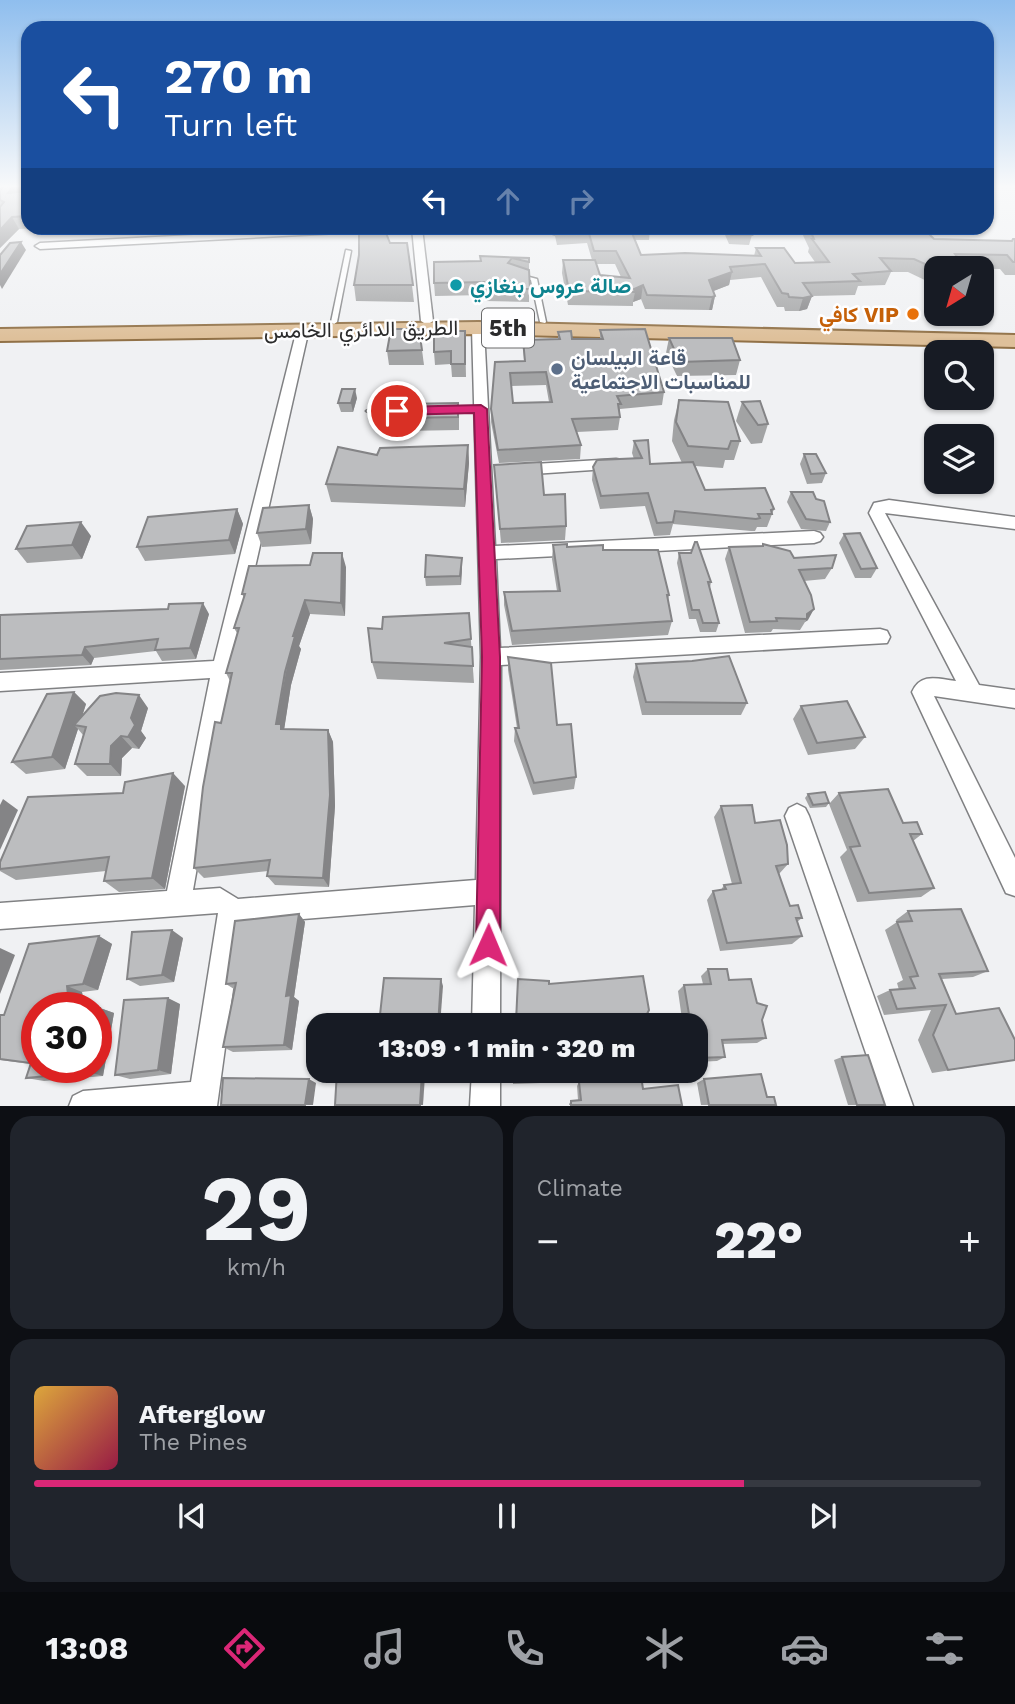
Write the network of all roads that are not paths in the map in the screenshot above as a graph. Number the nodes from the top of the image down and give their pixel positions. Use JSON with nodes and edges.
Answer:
{"nodes":[{"id":1,"x":122,"y":237,"type":"edge"},
{"id":2,"x":165,"y":237,"type":"edge"},
{"id":3,"x":418,"y":237,"type":"edge"},
{"id":4,"x":120,"y":242,"type":"junction"},
{"id":5,"x":40,"y":246,"type":"dead end"},
{"id":6,"x":348,"y":251,"type":"dead end"},
{"id":7,"x":513,"y":275,"type":"edge"},
{"id":8,"x":427,"y":321,"type":"junction"},
{"id":9,"x":334,"y":322,"type":"junction"},
{"id":10,"x":542,"y":322,"type":"junction"},
{"id":11,"x":267,"y":326,"type":"junction"},
{"id":12,"x":0,"y":328,"type":"edge"},
{"id":13,"x":478,"y":328,"type":"junction"},
{"id":14,"x":303,"y":329,"type":"junction"},
{"id":15,"x":1015,"y":334,"type":"edge"},
{"id":16,"x":0,"y":335,"type":"edge"},
{"id":17,"x":1015,"y":341,"type":"edge"},
{"id":18,"x":481,"y":409,"type":"junction"},
{"id":19,"x":425,"y":410,"type":"edge"},
{"id":20,"x":439,"y":410,"type":"edge"},
{"id":21,"x":370,"y":411,"type":"dead end"},
{"id":22,"x":623,"y":464,"type":"edge"},
{"id":23,"x":483,"y":472,"type":"junction"},
{"id":24,"x":1015,"y":523,"type":"edge"},
{"id":25,"x":814,"y":537,"type":"dead end"},
{"id":26,"x":486,"y":553,"type":"junction"},
{"id":27,"x":880,"y":637,"type":"dead end"},
{"id":28,"x":491,"y":657,"type":"junction"},
{"id":29,"x":222,"y":669,"type":"junction"},
{"id":30,"x":0,"y":682,"type":"edge"},
{"id":31,"x":973,"y":692,"type":"junction"},
{"id":32,"x":1015,"y":699,"type":"edge"},
{"id":33,"x":797,"y":816,"type":"dead end"},
{"id":34,"x":1015,"y":884,"type":"edge"},
{"id":35,"x":489,"y":891,"type":"junction"},
{"id":36,"x":178,"y":901,"type":"junction"},
{"id":37,"x":231,"y":912,"type":"junction"},
{"id":38,"x":0,"y":916,"type":"edge"},
{"id":39,"x":486,"y":1013,"type":"edge"},
{"id":40,"x":486,"y":1083,"type":"edge"},
{"id":41,"x":203,"y":1100,"type":"edge"},
{"id":42,"x":83,"y":1105,"type":"edge"},
{"id":43,"x":485,"y":1105,"type":"edge"},
{"id":44,"x":899,"y":1105,"type":"edge"}],
"edges":[{"from":1,"to":4,"type":"street"},
{"from":2,"to":4,"type":"street"},
{"from":3,"to":8,"type":"street"},
{"from":4,"to":5,"type":"street"},
{"from":6,"to":9,"type":"lane"},
{"from":7,"to":10,"type":"lane"},
{"from":8,"to":9,"type":"main road","name":"الطريق الدائري الخامس","number":"5th"},
{"from":8,"to":10,"type":"main road","name":"الطريق الدائري الخامس","number":"5th"},
{"from":9,"to":11,"type":"main road","name":"الطريق الدائري الخامس","number":"5th"},
{"from":10,"to":15,"type":"main road","name":"الطريق الدائري الخامس","number":"5th"},
{"from":11,"to":12,"type":"main road","name":"الطريق الدائري الخامس","number":"5th"},
{"from":11,"to":14,"type":"main road","name":"الطريق الدائري الخامس","number":"5th"},
{"from":11,"to":16,"type":"main road","name":"الطريق الدائري الخامس","number":"5th"},
{"from":13,"to":14,"type":"main road","name":"الطريق الدائري الخامس","number":"5th"},
{"from":13,"to":17,"type":"main road","name":"الطريق الدائري الخامس","number":"5th"},
{"from":13,"to":18,"type":"street"},
{"from":14,"to":29,"type":"street"},
{"from":18,"to":20,"type":"lane"},
{"from":18,"to":23,"type":"street"},
{"from":19,"to":21,"type":"lane"},
{"from":22,"to":23,"type":"street"},
{"from":23,"to":26,"type":"street"},
{"from":24,"to":31,"type":"street"},
{"from":25,"to":26,"type":"street"},
{"from":26,"to":28,"type":"street"},
{"from":27,"to":28,"type":"street"},
{"from":28,"to":35,"type":"street"},
{"from":29,"to":30,"type":"street"},
{"from":29,"to":36,"type":"street"},
{"from":31,"to":32,"type":"street"},
{"from":31,"to":34,"type":"street"},
{"from":33,"to":44,"type":"street"},
{"from":35,"to":37,"type":"street"},
{"from":35,"to":39,"type":"street"},
{"from":36,"to":37,"type":"street"},
{"from":36,"to":38,"type":"street"},
{"from":37,"to":41,"type":"street"},
{"from":40,"to":43,"type":"street"},
{"from":41,"to":42,"type":"street"}]}
